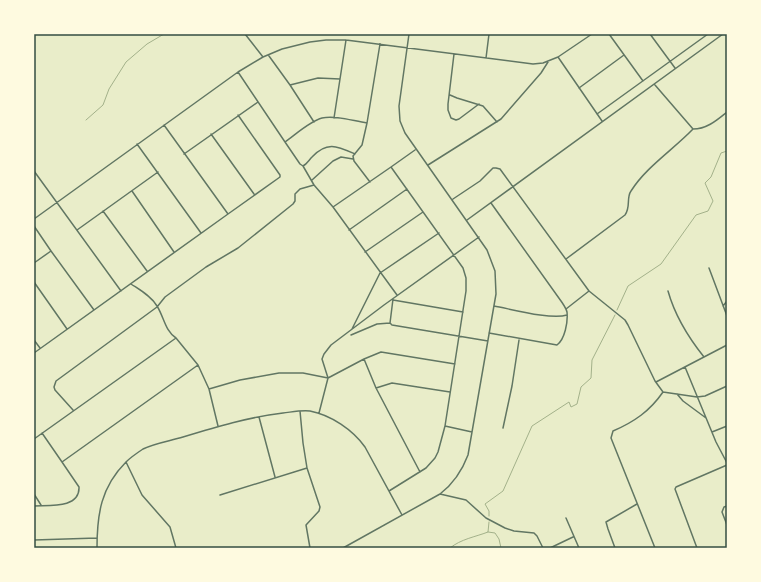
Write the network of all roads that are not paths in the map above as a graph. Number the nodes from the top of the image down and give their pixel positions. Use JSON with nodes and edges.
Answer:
{"nodes":[{"id":1,"x":245,"y":34,"type":"edge"},
{"id":2,"x":409,"y":34,"type":"edge"},
{"id":3,"x":489,"y":34,"type":"edge"},
{"id":4,"x":592,"y":34,"type":"edge"},
{"id":5,"x":609,"y":34,"type":"edge"},
{"id":6,"x":651,"y":34,"type":"edge"},
{"id":7,"x":708,"y":34,"type":"edge"},
{"id":8,"x":722,"y":34,"type":"edge"},
{"id":9,"x":346,"y":40,"type":"junction"},
{"id":10,"x":380,"y":44,"type":"junction"},
{"id":11,"x":406,"y":48,"type":"junction"},
{"id":12,"x":454,"y":54,"type":"junction"},
{"id":13,"x":268,"y":55,"type":"junction"},
{"id":14,"x":624,"y":55,"type":"junction"},
{"id":15,"x":263,"y":57,"type":"junction"},
{"id":16,"x":558,"y":57,"type":"junction"},
{"id":17,"x":486,"y":58,"type":"junction"},
{"id":18,"x":548,"y":62,"type":"junction"},
{"id":19,"x":670,"y":62,"type":"junction"},
{"id":20,"x":675,"y":69,"type":"junction"},
{"id":21,"x":238,"y":72,"type":"junction"},
{"id":22,"x":340,"y":79,"type":"junction"},
{"id":23,"x":642,"y":81,"type":"junction"},
{"id":24,"x":290,"y":84,"type":"junction"},
{"id":25,"x":655,"y":84,"type":"junction"},
{"id":26,"x":579,"y":88,"type":"junction"},
{"id":27,"x":450,"y":95,"type":"junction"},
{"id":28,"x":258,"y":101,"type":"junction"},
{"id":29,"x":480,"y":104,"type":"junction"},
{"id":30,"x":727,"y":112,"type":"edge"},
{"id":31,"x":597,"y":114,"type":"junction"},
{"id":32,"x":238,"y":116,"type":"junction"},
{"id":33,"x":334,"y":118,"type":"junction"},
{"id":34,"x":314,"y":122,"type":"junction"},
{"id":35,"x":497,"y":122,"type":"junction"},
{"id":36,"x":602,"y":122,"type":"junction"},
{"id":37,"x":367,"y":123,"type":"junction"},
{"id":38,"x":164,"y":125,"type":"junction"},
{"id":39,"x":693,"y":128,"type":"junction"},
{"id":40,"x":211,"y":134,"type":"junction"},
{"id":41,"x":285,"y":142,"type":"junction"},
{"id":42,"x":137,"y":144,"type":"junction"},
{"id":43,"x":416,"y":149,"type":"junction"},
{"id":44,"x":184,"y":154,"type":"junction"},
{"id":45,"x":355,"y":154,"type":"junction"},
{"id":46,"x":353,"y":159,"type":"junction"},
{"id":47,"x":428,"y":165,"type":"junction"},
{"id":48,"x":303,"y":166,"type":"junction"},
{"id":49,"x":391,"y":167,"type":"junction"},
{"id":50,"x":34,"y":171,"type":"edge"},
{"id":51,"x":158,"y":172,"type":"junction"},
{"id":52,"x":311,"y":180,"type":"junction"},
{"id":53,"x":370,"y":182,"type":"junction"},
{"id":54,"x":314,"y":185,"type":"junction"},
{"id":55,"x":407,"y":188,"type":"junction"},
{"id":56,"x":512,"y":188,"type":"junction"},
{"id":57,"x":132,"y":191,"type":"junction"},
{"id":58,"x":255,"y":195,"type":"junction"},
{"id":59,"x":452,"y":200,"type":"junction"},
{"id":60,"x":57,"y":202,"type":"junction"},
{"id":61,"x":491,"y":203,"type":"junction"},
{"id":62,"x":333,"y":207,"type":"junction"},
{"id":63,"x":103,"y":211,"type":"junction"},
{"id":64,"x":423,"y":211,"type":"junction"},
{"id":65,"x":228,"y":214,"type":"junction"},
{"id":66,"x":34,"y":219,"type":"edge"},
{"id":67,"x":467,"y":220,"type":"junction"},
{"id":68,"x":34,"y":226,"type":"edge"},
{"id":69,"x":77,"y":230,"type":"junction"},
{"id":70,"x":349,"y":230,"type":"junction"},
{"id":71,"x":201,"y":233,"type":"junction"},
{"id":72,"x":439,"y":233,"type":"junction"},
{"id":73,"x":479,"y":236,"type":"junction"},
{"id":74,"x":51,"y":251,"type":"junction"},
{"id":75,"x":175,"y":252,"type":"junction"},
{"id":76,"x":365,"y":252,"type":"junction"},
{"id":77,"x":454,"y":254,"type":"junction"},
{"id":78,"x":566,"y":259,"type":"junction"},
{"id":79,"x":34,"y":263,"type":"edge"},
{"id":80,"x":709,"y":268,"type":"dead end"},
{"id":81,"x":147,"y":272,"type":"junction"},
{"id":82,"x":380,"y":273,"type":"junction"},
{"id":83,"x":34,"y":282,"type":"edge"},
{"id":84,"x":131,"y":284,"type":"junction"},
{"id":85,"x":121,"y":291,"type":"junction"},
{"id":86,"x":589,"y":291,"type":"junction"},
{"id":87,"x":668,"y":291,"type":"dead end"},
{"id":88,"x":397,"y":295,"type":"junction"},
{"id":89,"x":393,"y":299,"type":"junction"},
{"id":90,"x":727,"y":301,"type":"edge"},
{"id":91,"x":493,"y":306,"type":"junction"},
{"id":92,"x":723,"y":306,"type":"junction"},
{"id":93,"x":158,"y":307,"type":"junction"},
{"id":94,"x":566,"y":309,"type":"junction"},
{"id":95,"x":94,"y":310,"type":"junction"},
{"id":96,"x":463,"y":312,"type":"junction"},
{"id":97,"x":567,"y":316,"type":"junction"},
{"id":98,"x":727,"y":316,"type":"edge"},
{"id":99,"x":390,"y":323,"type":"junction"},
{"id":100,"x":67,"y":329,"type":"junction"},
{"id":101,"x":350,"y":331,"type":"junction"},
{"id":102,"x":489,"y":333,"type":"junction"},
{"id":103,"x":351,"y":335,"type":"dead end"},
{"id":104,"x":459,"y":337,"type":"junction"},
{"id":105,"x":176,"y":338,"type":"junction"},
{"id":106,"x":520,"y":339,"type":"junction"},
{"id":107,"x":34,"y":340,"type":"edge"},
{"id":108,"x":488,"y":341,"type":"junction"},
{"id":109,"x":727,"y":345,"type":"edge"},
{"id":110,"x":40,"y":348,"type":"junction"},
{"id":111,"x":34,"y":353,"type":"edge"},
{"id":112,"x":704,"y":357,"type":"junction"},
{"id":113,"x":364,"y":359,"type":"junction"},
{"id":114,"x":455,"y":364,"type":"junction"},
{"id":115,"x":198,"y":365,"type":"junction"},
{"id":116,"x":685,"y":367,"type":"junction"},
{"id":117,"x":328,"y":378,"type":"junction"},
{"id":118,"x":656,"y":382,"type":"junction"},
{"id":119,"x":727,"y":386,"type":"edge"},
{"id":120,"x":376,"y":388,"type":"junction"},
{"id":121,"x":210,"y":390,"type":"junction"},
{"id":122,"x":450,"y":392,"type":"junction"},
{"id":123,"x":663,"y":392,"type":"junction"},
{"id":124,"x":677,"y":394,"type":"junction"},
{"id":125,"x":697,"y":397,"type":"junction"},
{"id":126,"x":72,"y":410,"type":"junction"},
{"id":127,"x":300,"y":410,"type":"junction"},
{"id":128,"x":319,"y":414,"type":"junction"},
{"id":129,"x":259,"y":416,"type":"junction"},
{"id":130,"x":706,"y":418,"type":"junction"},
{"id":131,"x":445,"y":426,"type":"junction"},
{"id":132,"x":727,"y":426,"type":"edge"},
{"id":133,"x":218,"y":427,"type":"junction"},
{"id":134,"x":503,"y":428,"type":"dead end"},
{"id":135,"x":473,"y":432,"type":"junction"},
{"id":136,"x":712,"y":432,"type":"junction"},
{"id":137,"x":42,"y":433,"type":"junction"},
{"id":138,"x":34,"y":439,"type":"edge"},
{"id":139,"x":62,"y":462,"type":"junction"},
{"id":140,"x":126,"y":462,"type":"junction"},
{"id":141,"x":727,"y":464,"type":"edge"},
{"id":142,"x":307,"y":468,"type":"junction"},
{"id":143,"x":420,"y":472,"type":"junction"},
{"id":144,"x":275,"y":477,"type":"junction"},
{"id":145,"x":389,"y":491,"type":"junction"},
{"id":146,"x":34,"y":494,"type":"edge"},
{"id":147,"x":440,"y":494,"type":"junction"},
{"id":148,"x":220,"y":495,"type":"dead end"},
{"id":149,"x":637,"y":504,"type":"junction"},
{"id":150,"x":41,"y":505,"type":"junction"},
{"id":151,"x":34,"y":506,"type":"edge"},
{"id":152,"x":727,"y":506,"type":"edge"},
{"id":153,"x":402,"y":515,"type":"junction"},
{"id":154,"x":566,"y":518,"type":"dead end"},
{"id":155,"x":727,"y":525,"type":"edge"},
{"id":156,"x":574,"y":537,"type":"junction"},
{"id":157,"x":97,"y":538,"type":"junction"},
{"id":158,"x":34,"y":540,"type":"edge"},
{"id":159,"x":98,"y":548,"type":"edge"},
{"id":160,"x":176,"y":548,"type":"edge"},
{"id":161,"x":310,"y":548,"type":"edge"},
{"id":162,"x":343,"y":548,"type":"edge"},
{"id":163,"x":543,"y":548,"type":"edge"},
{"id":164,"x":550,"y":548,"type":"edge"},
{"id":165,"x":579,"y":548,"type":"edge"},
{"id":166,"x":615,"y":548,"type":"edge"},
{"id":167,"x":655,"y":548,"type":"edge"},
{"id":168,"x":697,"y":548,"type":"edge"}],
"edges":[{"from":1,"to":15,"type":"street"},
{"from":2,"to":11,"type":"street"},
{"from":3,"to":17,"type":"street"},
{"from":4,"to":16,"type":"street"},
{"from":5,"to":14,"type":"street"},
{"from":6,"to":19,"type":"street"},
{"from":7,"to":19,"type":"street"},
{"from":8,"to":20,"type":"street"},
{"from":9,"to":10,"type":"street"},
{"from":9,"to":13,"type":"street"},
{"from":9,"to":22,"type":"street"},
{"from":10,"to":11,"type":"street"},
{"from":10,"to":37,"type":"street"},
{"from":11,"to":12,"type":"street"},
{"from":11,"to":43,"type":"street"},
{"from":12,"to":17,"type":"street"},
{"from":12,"to":27,"type":"street"},
{"from":13,"to":15,"type":"street"},
{"from":13,"to":24,"type":"street"},
{"from":14,"to":23,"type":"street"},
{"from":14,"to":26,"type":"street"},
{"from":15,"to":21,"type":"street"},
{"from":16,"to":18,"type":"street"},
{"from":16,"to":26,"type":"street"},
{"from":17,"to":18,"type":"street"},
{"from":18,"to":35,"type":"street"},
{"from":19,"to":20,"type":"street"},
{"from":19,"to":23,"type":"street"},
{"from":20,"to":25,"type":"street"},
{"from":21,"to":28,"type":"street"},
{"from":21,"to":38,"type":"street"},
{"from":22,"to":24,"type":"street"},
{"from":22,"to":33,"type":"street"},
{"from":23,"to":31,"type":"street"},
{"from":24,"to":34,"type":"street"},
{"from":25,"to":36,"type":"street"},
{"from":25,"to":39,"type":"street"},
{"from":26,"to":31,"type":"street"},
{"from":27,"to":29,"type":"street"},
{"from":27,"to":29,"type":"street"},
{"from":28,"to":32,"type":"street"},
{"from":28,"to":41,"type":"street"},
{"from":29,"to":35,"type":"street"},
{"from":30,"to":39,"type":"street"},
{"from":31,"to":36,"type":"street"},
{"from":32,"to":40,"type":"street"},
{"from":32,"to":58,"type":"street"},
{"from":33,"to":34,"type":"street"},
{"from":33,"to":37,"type":"street"},
{"from":34,"to":41,"type":"street"},
{"from":35,"to":47,"type":"street"},
{"from":36,"to":56,"type":"street"},
{"from":37,"to":45,"type":"street"},
{"from":38,"to":42,"type":"street"},
{"from":38,"to":44,"type":"street"},
{"from":39,"to":78,"type":"street"},
{"from":40,"to":44,"type":"street"},
{"from":40,"to":58,"type":"street"},
{"from":41,"to":48,"type":"street"},
{"from":42,"to":51,"type":"street"},
{"from":42,"to":60,"type":"street"},
{"from":43,"to":47,"type":"street"},
{"from":43,"to":49,"type":"street"},
{"from":44,"to":65,"type":"street"},
{"from":45,"to":46,"type":"street"},
{"from":45,"to":48,"type":"street"},
{"from":46,"to":52,"type":"street"},
{"from":46,"to":53,"type":"street"},
{"from":47,"to":59,"type":"street"},
{"from":48,"to":52,"type":"street"},
{"from":49,"to":53,"type":"street"},
{"from":49,"to":55,"type":"street"},
{"from":50,"to":60,"type":"street"},
{"from":51,"to":57,"type":"street"},
{"from":51,"to":71,"type":"street"},
{"from":52,"to":54,"type":"street"},
{"from":53,"to":62,"type":"street"},
{"from":54,"to":62,"type":"street"},
{"from":54,"to":93,"type":"street"},
{"from":55,"to":64,"type":"street"},
{"from":55,"to":70,"type":"street"},
{"from":56,"to":59,"type":"street"},
{"from":56,"to":61,"type":"street"},
{"from":56,"to":78,"type":"street"},
{"from":57,"to":63,"type":"street"},
{"from":57,"to":75,"type":"street"},
{"from":58,"to":65,"type":"street"},
{"from":59,"to":67,"type":"street"},
{"from":60,"to":66,"type":"street"},
{"from":60,"to":69,"type":"street"},
{"from":61,"to":67,"type":"street"},
{"from":61,"to":94,"type":"street"},
{"from":62,"to":70,"type":"street"},
{"from":63,"to":69,"type":"street"},
{"from":63,"to":81,"type":"street"},
{"from":64,"to":72,"type":"street"},
{"from":64,"to":76,"type":"street"},
{"from":65,"to":71,"type":"street"},
{"from":67,"to":73,"type":"street"},
{"from":68,"to":74,"type":"street"},
{"from":69,"to":85,"type":"street"},
{"from":70,"to":76,"type":"street"},
{"from":71,"to":75,"type":"street"},
{"from":72,"to":77,"type":"street"},
{"from":72,"to":82,"type":"street"},
{"from":73,"to":77,"type":"street"},
{"from":73,"to":91,"type":"street"},
{"from":74,"to":79,"type":"street"},
{"from":74,"to":95,"type":"street"},
{"from":75,"to":81,"type":"street"},
{"from":76,"to":82,"type":"street"},
{"from":77,"to":88,"type":"street"},
{"from":77,"to":96,"type":"street"},
{"from":78,"to":86,"type":"street"},
{"from":80,"to":92,"type":"street"},
{"from":81,"to":84,"type":"street"},
{"from":82,"to":88,"type":"street"},
{"from":82,"to":101,"type":"street"},
{"from":83,"to":100,"type":"street"},
{"from":84,"to":85,"type":"street"},
{"from":84,"to":93,"type":"street"},
{"from":85,"to":95,"type":"street"},
{"from":86,"to":94,"type":"street"},
{"from":86,"to":118,"type":"street"},
{"from":87,"to":112,"type":"street"},
{"from":88,"to":89,"type":"street"},
{"from":89,"to":96,"type":"street"},
{"from":89,"to":99,"type":"street"},
{"from":89,"to":101,"type":"street"},
{"from":90,"to":92,"type":"street"},
{"from":91,"to":97,"type":"street"},
{"from":91,"to":102,"type":"street"},
{"from":92,"to":98,"type":"street"},
{"from":93,"to":105,"type":"street"},
{"from":93,"to":126,"type":"street"},
{"from":94,"to":97,"type":"street"},
{"from":95,"to":100,"type":"street"},
{"from":96,"to":104,"type":"street"},
{"from":97,"to":106,"type":"street"},
{"from":99,"to":103,"type":"street"},
{"from":99,"to":104,"type":"street"},
{"from":100,"to":110,"type":"street"},
{"from":101,"to":117,"type":"street"},
{"from":102,"to":106,"type":"street"},
{"from":102,"to":108,"type":"street"},
{"from":104,"to":108,"type":"street"},
{"from":104,"to":114,"type":"street"},
{"from":105,"to":115,"type":"street"},
{"from":105,"to":126,"type":"street"},
{"from":106,"to":134,"type":"street"},
{"from":107,"to":110,"type":"street"},
{"from":108,"to":135,"type":"street"},
{"from":109,"to":112,"type":"street"},
{"from":110,"to":111,"type":"street"},
{"from":112,"to":116,"type":"street"},
{"from":113,"to":114,"type":"street"},
{"from":113,"to":117,"type":"street"},
{"from":113,"to":120,"type":"street"},
{"from":114,"to":122,"type":"street"},
{"from":115,"to":121,"type":"street"},
{"from":115,"to":139,"type":"street"},
{"from":116,"to":118,"type":"street"},
{"from":116,"to":125,"type":"street"},
{"from":117,"to":121,"type":"street"},
{"from":117,"to":128,"type":"street"},
{"from":118,"to":123,"type":"street"},
{"from":119,"to":125,"type":"street"},
{"from":120,"to":122,"type":"street"},
{"from":120,"to":143,"type":"street"},
{"from":121,"to":133,"type":"street"},
{"from":122,"to":131,"type":"street"},
{"from":123,"to":124,"type":"street"},
{"from":123,"to":149,"type":"street"},
{"from":124,"to":125,"type":"street"},
{"from":124,"to":130,"type":"street"},
{"from":125,"to":130,"type":"street"},
{"from":126,"to":137,"type":"street"},
{"from":127,"to":128,"type":"street"},
{"from":127,"to":129,"type":"street"},
{"from":127,"to":142,"type":"street"},
{"from":128,"to":145,"type":"street"},
{"from":129,"to":133,"type":"street"},
{"from":129,"to":144,"type":"street"},
{"from":130,"to":136,"type":"street"},
{"from":131,"to":135,"type":"street"},
{"from":131,"to":143,"type":"street"},
{"from":132,"to":136,"type":"street"},
{"from":133,"to":140,"type":"street"},
{"from":135,"to":147,"type":"street"},
{"from":136,"to":141,"type":"street"},
{"from":137,"to":138,"type":"street"},
{"from":137,"to":139,"type":"street"},
{"from":139,"to":150,"type":"street"},
{"from":140,"to":157,"type":"street"},
{"from":140,"to":160,"type":"street"},
{"from":141,"to":168,"type":"street"},
{"from":142,"to":144,"type":"street"},
{"from":142,"to":161,"type":"street"},
{"from":143,"to":145,"type":"street"},
{"from":144,"to":148,"type":"street"},
{"from":145,"to":153,"type":"street"},
{"from":146,"to":150,"type":"street"},
{"from":147,"to":153,"type":"street"},
{"from":147,"to":163,"type":"street"},
{"from":149,"to":166,"type":"street"},
{"from":149,"to":167,"type":"street"},
{"from":150,"to":151,"type":"street"},
{"from":152,"to":155,"type":"street"},
{"from":153,"to":162,"type":"street"},
{"from":154,"to":156,"type":"street"},
{"from":156,"to":164,"type":"street"},
{"from":156,"to":165,"type":"street"},
{"from":157,"to":158,"type":"street"},
{"from":157,"to":159,"type":"street"}]}
